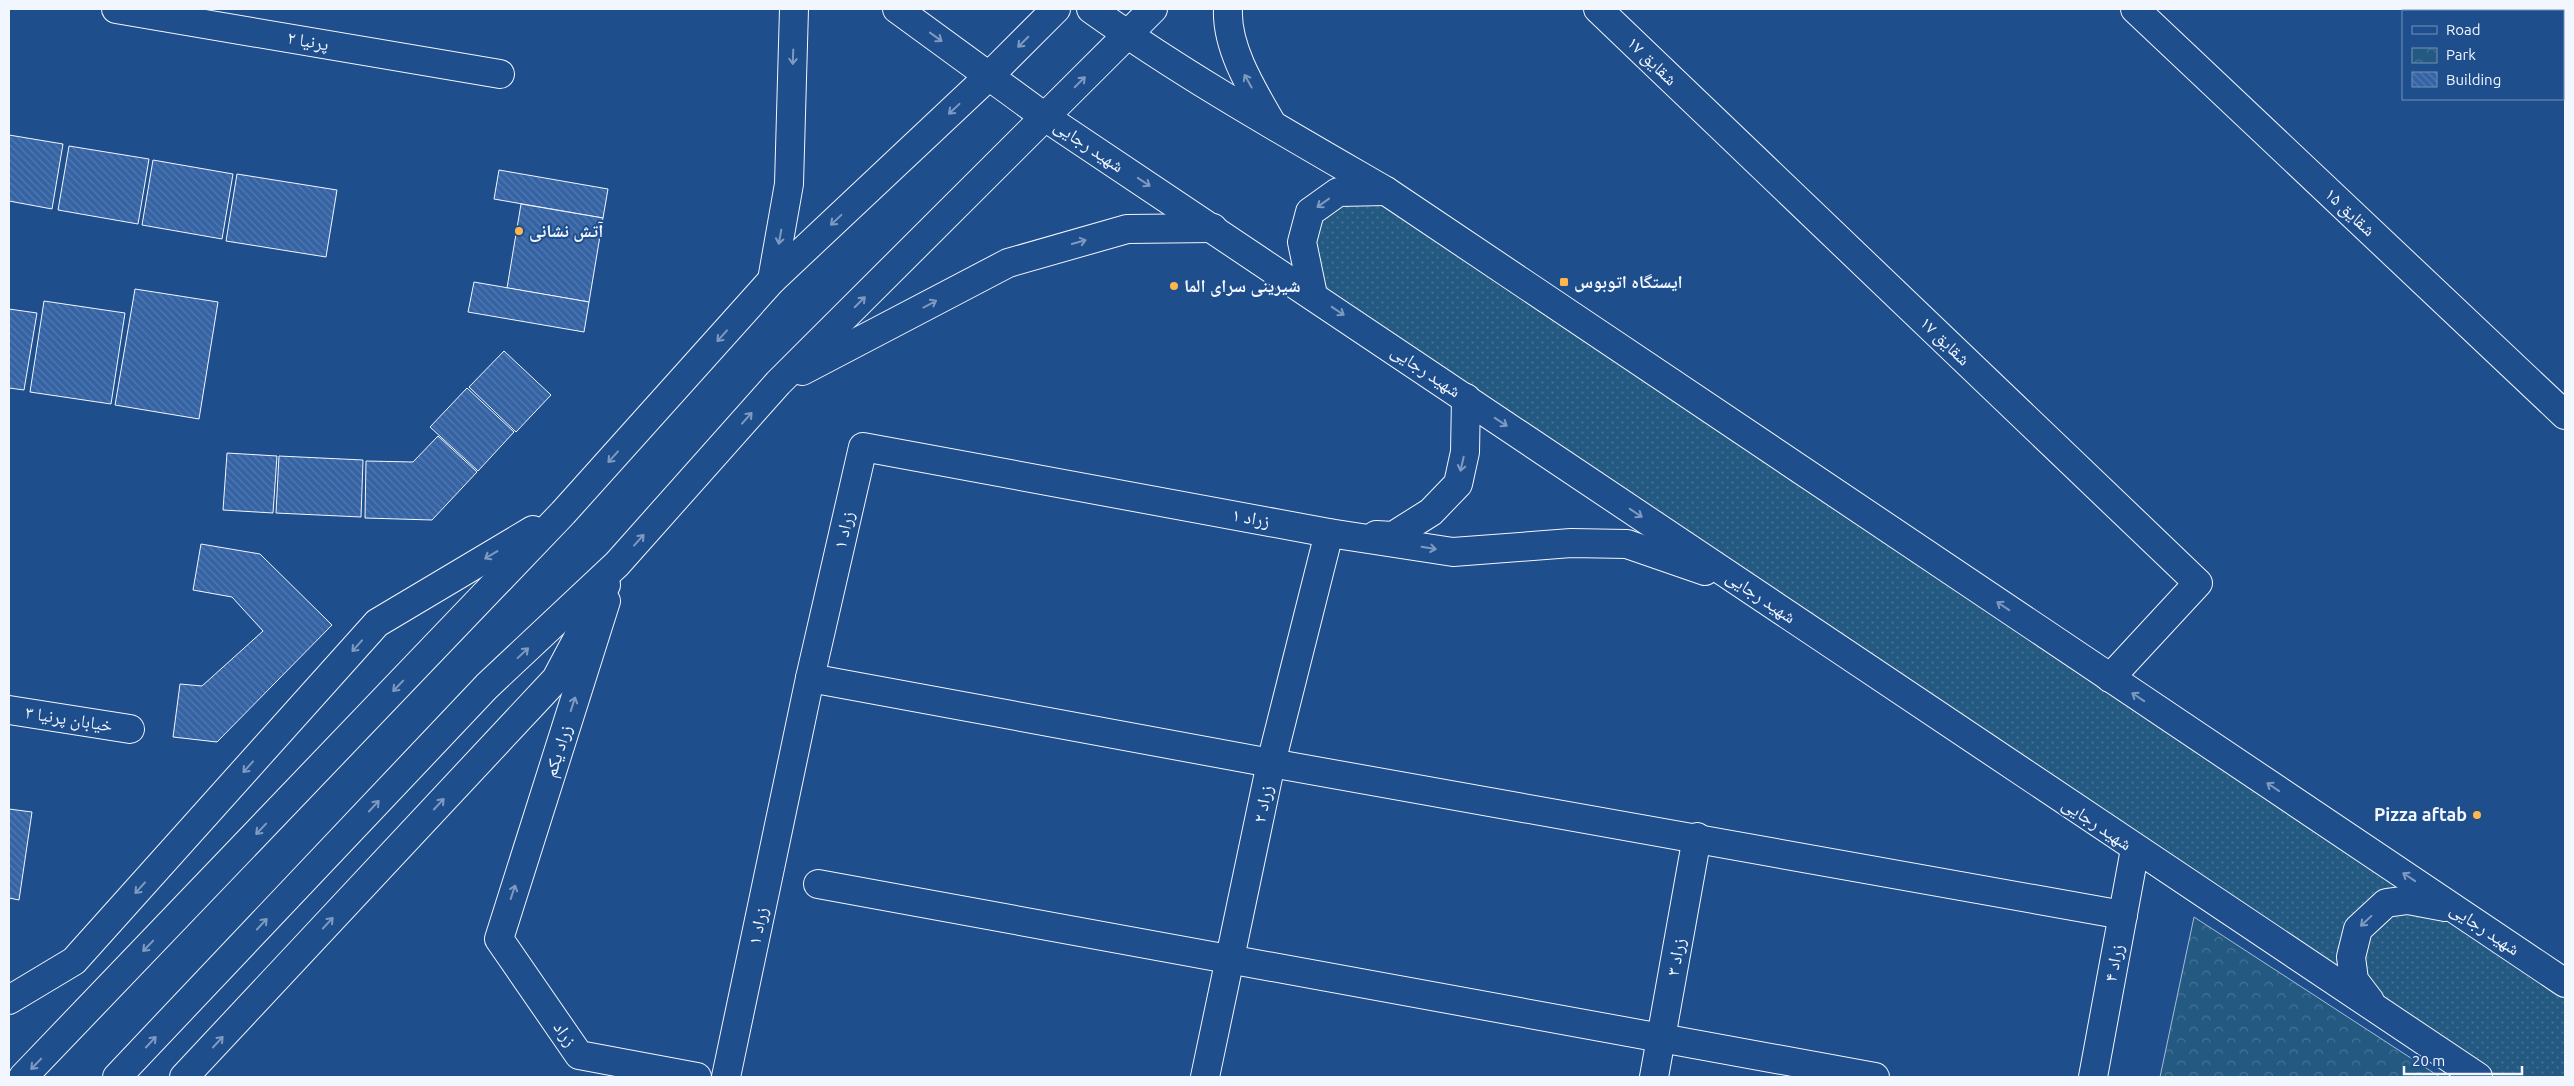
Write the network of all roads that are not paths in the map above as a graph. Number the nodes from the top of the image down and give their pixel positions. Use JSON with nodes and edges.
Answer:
{"nodes":[{"id":1,"x":116,"y":9,"type":"edge"},
{"id":2,"x":794,"y":9,"type":"edge"},
{"id":3,"x":897,"y":9,"type":"edge"},
{"id":4,"x":1056,"y":9,"type":"edge"},
{"id":5,"x":1091,"y":9,"type":"edge"},
{"id":6,"x":1153,"y":9,"type":"edge"},
{"id":7,"x":1228,"y":9,"type":"edge"},
{"id":8,"x":1598,"y":9,"type":"edge"},
{"id":9,"x":2135,"y":9,"type":"edge"},
{"id":10,"x":144,"y":11,"type":"edge"},
{"id":11,"x":1127,"y":34,"type":"junction"},
{"id":12,"x":500,"y":74,"type":"dead end"},
{"id":13,"x":990,"y":75,"type":"junction"},
{"id":14,"x":1045,"y":116,"type":"junction"},
{"id":15,"x":1272,"y":124,"type":"junction"},
{"id":16,"x":1386,"y":191,"type":"junction"},
{"id":17,"x":1213,"y":228,"type":"junction"},
{"id":18,"x":772,"y":280,"type":"junction"},
{"id":19,"x":1313,"y":295,"type":"junction"},
{"id":20,"x":778,"y":383,"type":"junction"},
{"id":21,"x":1466,"y":398,"type":"junction"},
{"id":22,"x":2565,"y":415,"type":"edge"},
{"id":23,"x":563,"y":513,"type":"junction"},
{"id":24,"x":1329,"y":533,"type":"junction"},
{"id":25,"x":617,"y":564,"type":"junction"},
{"id":26,"x":1740,"y":583,"type":"junction"},
{"id":27,"x":810,"y":678,"type":"junction"},
{"id":28,"x":2110,"y":678,"type":"junction"},
{"id":29,"x":9,"y":710,"type":"edge"},
{"id":30,"x":130,"y":729,"type":"dead end"},
{"id":31,"x":1271,"y":763,"type":"junction"},
{"id":32,"x":1697,"y":837,"type":"junction"},
{"id":33,"x":2135,"y":849,"type":"junction"},
{"id":34,"x":818,"y":884,"type":"dead end"},
{"id":35,"x":2458,"y":910,"type":"junction"},
{"id":36,"x":2123,"y":914,"type":"junction"},
{"id":37,"x":499,"y":939,"type":"joint"},
{"id":38,"x":1231,"y":961,"type":"junction"},
{"id":39,"x":2565,"y":983,"type":"edge"},
{"id":40,"x":9,"y":1000,"type":"edge"},
{"id":41,"x":2376,"y":1009,"type":"junction"},
{"id":42,"x":1661,"y":1038,"type":"junction"},
{"id":43,"x":23,"y":1077,"type":"edge"},
{"id":44,"x":117,"y":1077,"type":"edge"},
{"id":45,"x":184,"y":1077,"type":"edge"},
{"id":46,"x":697,"y":1077,"type":"edge"},
{"id":47,"x":726,"y":1077,"type":"edge"},
{"id":48,"x":1205,"y":1077,"type":"edge"},
{"id":49,"x":1654,"y":1077,"type":"edge"},
{"id":50,"x":1875,"y":1077,"type":"edge"},
{"id":51,"x":2093,"y":1077,"type":"edge"},
{"id":52,"x":2478,"y":1077,"type":"edge"}],
"edges":[{"from":1,"to":10,"type":"street","name":"پرنیا ۲"},
{"from":2,"to":18,"type":"street","one_way":true},
{"from":3,"to":13,"type":"street","one_way":true},
{"from":4,"to":13,"type":"street","one_way":true},
{"from":5,"to":11,"type":"street","name":"شهید رجایی"},
{"from":6,"to":11,"type":"street"},
{"from":15,"to":7,"type":"street","one_way":true},
{"from":8,"to":28,"type":"street","name":"شقایق ۱۷"},
{"from":9,"to":22,"type":"street","name":"شقایق ۱۵"},
{"from":10,"to":12,"type":"street","name":"پرنیا ۲"},
{"from":14,"to":11,"type":"street","one_way":true},
{"from":11,"to":15,"type":"street","name":"شهید رجایی"},
{"from":13,"to":14,"type":"street","name":"شهید رجایی"},
{"from":13,"to":18,"type":"street","one_way":true},
{"from":14,"to":17,"type":"street","name":"شهید رجایی","one_way":true},
{"from":20,"to":14,"type":"street","one_way":true},
{"from":15,"to":16,"type":"street","name":"شهید رجایی"},
{"from":16,"to":19,"type":"street","one_way":true},
{"from":28,"to":16,"type":"street","name":"شهید رجایی","one_way":true},
{"from":17,"to":19,"type":"street","name":"شهید رجایی"},
{"from":20,"to":17,"type":"street","one_way":true},
{"from":18,"to":23,"type":"street","one_way":true},
{"from":19,"to":21,"type":"street","name":"شهید رجایی","one_way":true},
{"from":25,"to":20,"type":"street","one_way":true},
{"from":21,"to":24,"type":"street","one_way":true},
{"from":21,"to":26,"type":"street","name":"شهید رجایی","one_way":true},
{"from":23,"to":40,"type":"street","one_way":true},
{"from":23,"to":43,"type":"street","one_way":true},
{"from":24,"to":26,"type":"street","one_way":true},
{"from":24,"to":27,"type":"street","name":"زراد ۱"},
{"from":24,"to":31,"type":"street","name":"زراد ۲"},
{"from":37,"to":25,"type":"street","name":"زراد یکم","one_way":true},
{"from":44,"to":25,"type":"street","one_way":true},
{"from":45,"to":25,"type":"street","one_way":true},
{"from":26,"to":33,"type":"street","name":"شهید رجایی"},
{"from":27,"to":31,"type":"street"},
{"from":27,"to":47,"type":"street","name":"زراد ۱"},
{"from":35,"to":28,"type":"street","name":"شهید رجایی","one_way":true},
{"from":29,"to":30,"type":"street","name":"خیابان پرنیا ۳"},
{"from":31,"to":32,"type":"street"},
{"from":31,"to":38,"type":"street","name":"زراد ۲"},
{"from":32,"to":36,"type":"street"},
{"from":32,"to":42,"type":"street","name":"زراد ۳"},
{"from":33,"to":36,"type":"street","name":"زراد ۴"},
{"from":33,"to":41,"type":"street","name":"شهید رجایی"},
{"from":34,"to":38,"type":"street"},
{"from":35,"to":39,"type":"street","name":"شهید رجایی"},
{"from":35,"to":41,"type":"street","one_way":true},
{"from":36,"to":51,"type":"street","name":"زراد ۴"},
{"from":37,"to":46,"type":"street","name":"زراد"},
{"from":38,"to":42,"type":"street"},
{"from":38,"to":48,"type":"street","name":"زراد ۲"},
{"from":41,"to":52,"type":"street","name":"شهید رجایی"},
{"from":42,"to":49,"type":"street","name":"زراد ۳"},
{"from":42,"to":50,"type":"street"}]}
